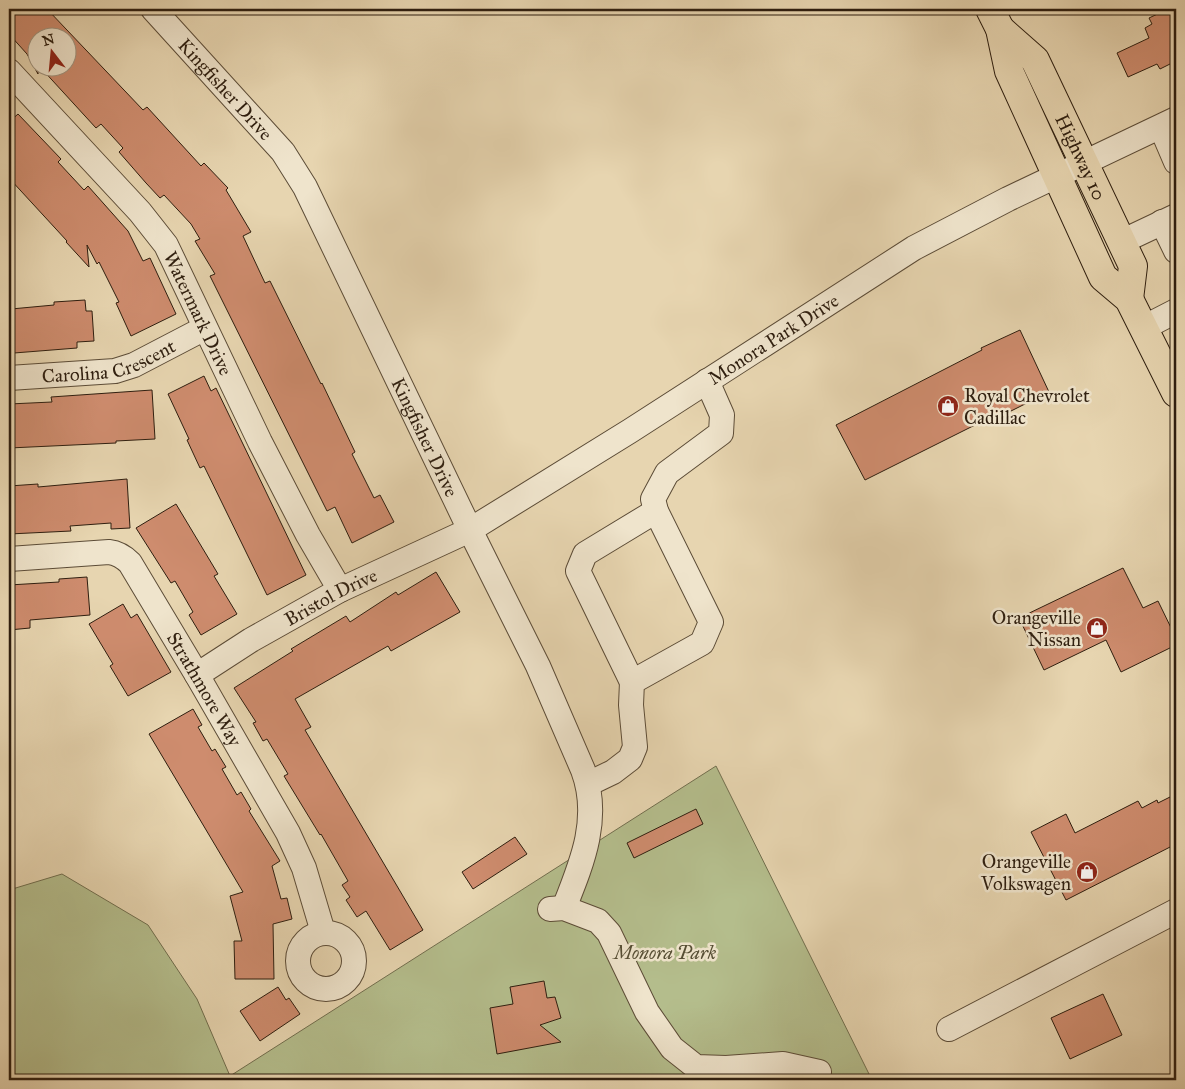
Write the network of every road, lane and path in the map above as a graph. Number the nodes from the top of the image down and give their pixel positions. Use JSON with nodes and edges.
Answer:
{"nodes":[{"id":1,"x":153,"y":9,"type":"edge"},
{"id":2,"x":995,"y":19,"type":"edge"},
{"id":3,"x":9,"y":71,"type":"edge"},
{"id":4,"x":1169,"y":123,"type":"edge"},
{"id":5,"x":1176,"y":162,"type":"edge"},
{"id":6,"x":1084,"y":164,"type":"junction"},
{"id":7,"x":1057,"y":176,"type":"junction"},
{"id":8,"x":1169,"y":219,"type":"edge"},
{"id":9,"x":1121,"y":242,"type":"junction"},
{"id":10,"x":1176,"y":251,"type":"edge"},
{"id":11,"x":1129,"y":299,"type":"junction"},
{"id":12,"x":1176,"y":311,"type":"edge"},
{"id":13,"x":205,"y":328,"type":"junction"},
{"id":14,"x":1143,"y":328,"type":"junction"},
{"id":15,"x":9,"y":378,"type":"edge"},
{"id":16,"x":707,"y":381,"type":"junction"},
{"id":17,"x":1176,"y":393,"type":"edge"},
{"id":18,"x":656,"y":511,"type":"junction"},
{"id":19,"x":470,"y":530,"type":"junction"},
{"id":20,"x":9,"y":559,"type":"edge"},
{"id":21,"x":340,"y":590,"type":"junction"},
{"id":22,"x":196,"y":675,"type":"junction"},
{"id":23,"x":632,"y":682,"type":"junction"},
{"id":24,"x":588,"y":784,"type":"junction"},
{"id":25,"x":1176,"y":911,"type":"edge"},
{"id":26,"x":323,"y":932,"type":"dead end"},
{"id":27,"x":949,"y":1029,"type":"dead end"},
{"id":28,"x":814,"y":1080,"type":"edge"}],
"edges":[{"from":1,"to":19,"type":"street","name":"Kingfisher Drive"},
{"from":2,"to":6,"type":"highway","name":"Highway 10"},
{"from":2,"to":7,"type":"highway","name":"Highway 10"},
{"from":3,"to":13,"type":"street","name":"Watermark Drive"},
{"from":4,"to":5,"type":"street"},
{"from":4,"to":6,"type":"street","name":"Monora Park Drive"},
{"from":6,"to":7,"type":"street","name":"Monora Park Drive"},
{"from":6,"to":9,"type":"highway","name":"Highway 10"},
{"from":7,"to":11,"type":"highway","name":"Highway 10"},
{"from":7,"to":16,"type":"street","name":"Monora Park Drive"},
{"from":8,"to":9,"type":"street"},
{"from":8,"to":10,"type":"street"},
{"from":9,"to":11,"type":"highway","name":"Highway 10"},
{"from":11,"to":14,"type":"highway","name":"Highway 10"},
{"from":12,"to":14,"type":"street"},
{"from":13,"to":15,"type":"street","name":"Carolina Crescent"},
{"from":13,"to":21,"type":"street","name":"Watermark Drive"},
{"from":14,"to":17,"type":"highway","name":"Highway 10"},
{"from":16,"to":18,"type":"street"},
{"from":16,"to":19,"type":"street","name":"Monora Park Drive"},
{"from":18,"to":23,"type":"street"},
{"from":18,"to":23,"type":"street"},
{"from":19,"to":21,"type":"street","name":"Bristol Drive"},
{"from":19,"to":24,"type":"street","name":"Kingfisher Drive"},
{"from":20,"to":22,"type":"street","name":"Strathmore Way"},
{"from":21,"to":22,"type":"street","name":"Bristol Drive"},
{"from":22,"to":26,"type":"street","name":"Strathmore Way"},
{"from":23,"to":24,"type":"street"},
{"from":24,"to":28,"type":"street","name":"Kingfisher Drive"},
{"from":25,"to":27,"type":"street"}]}
